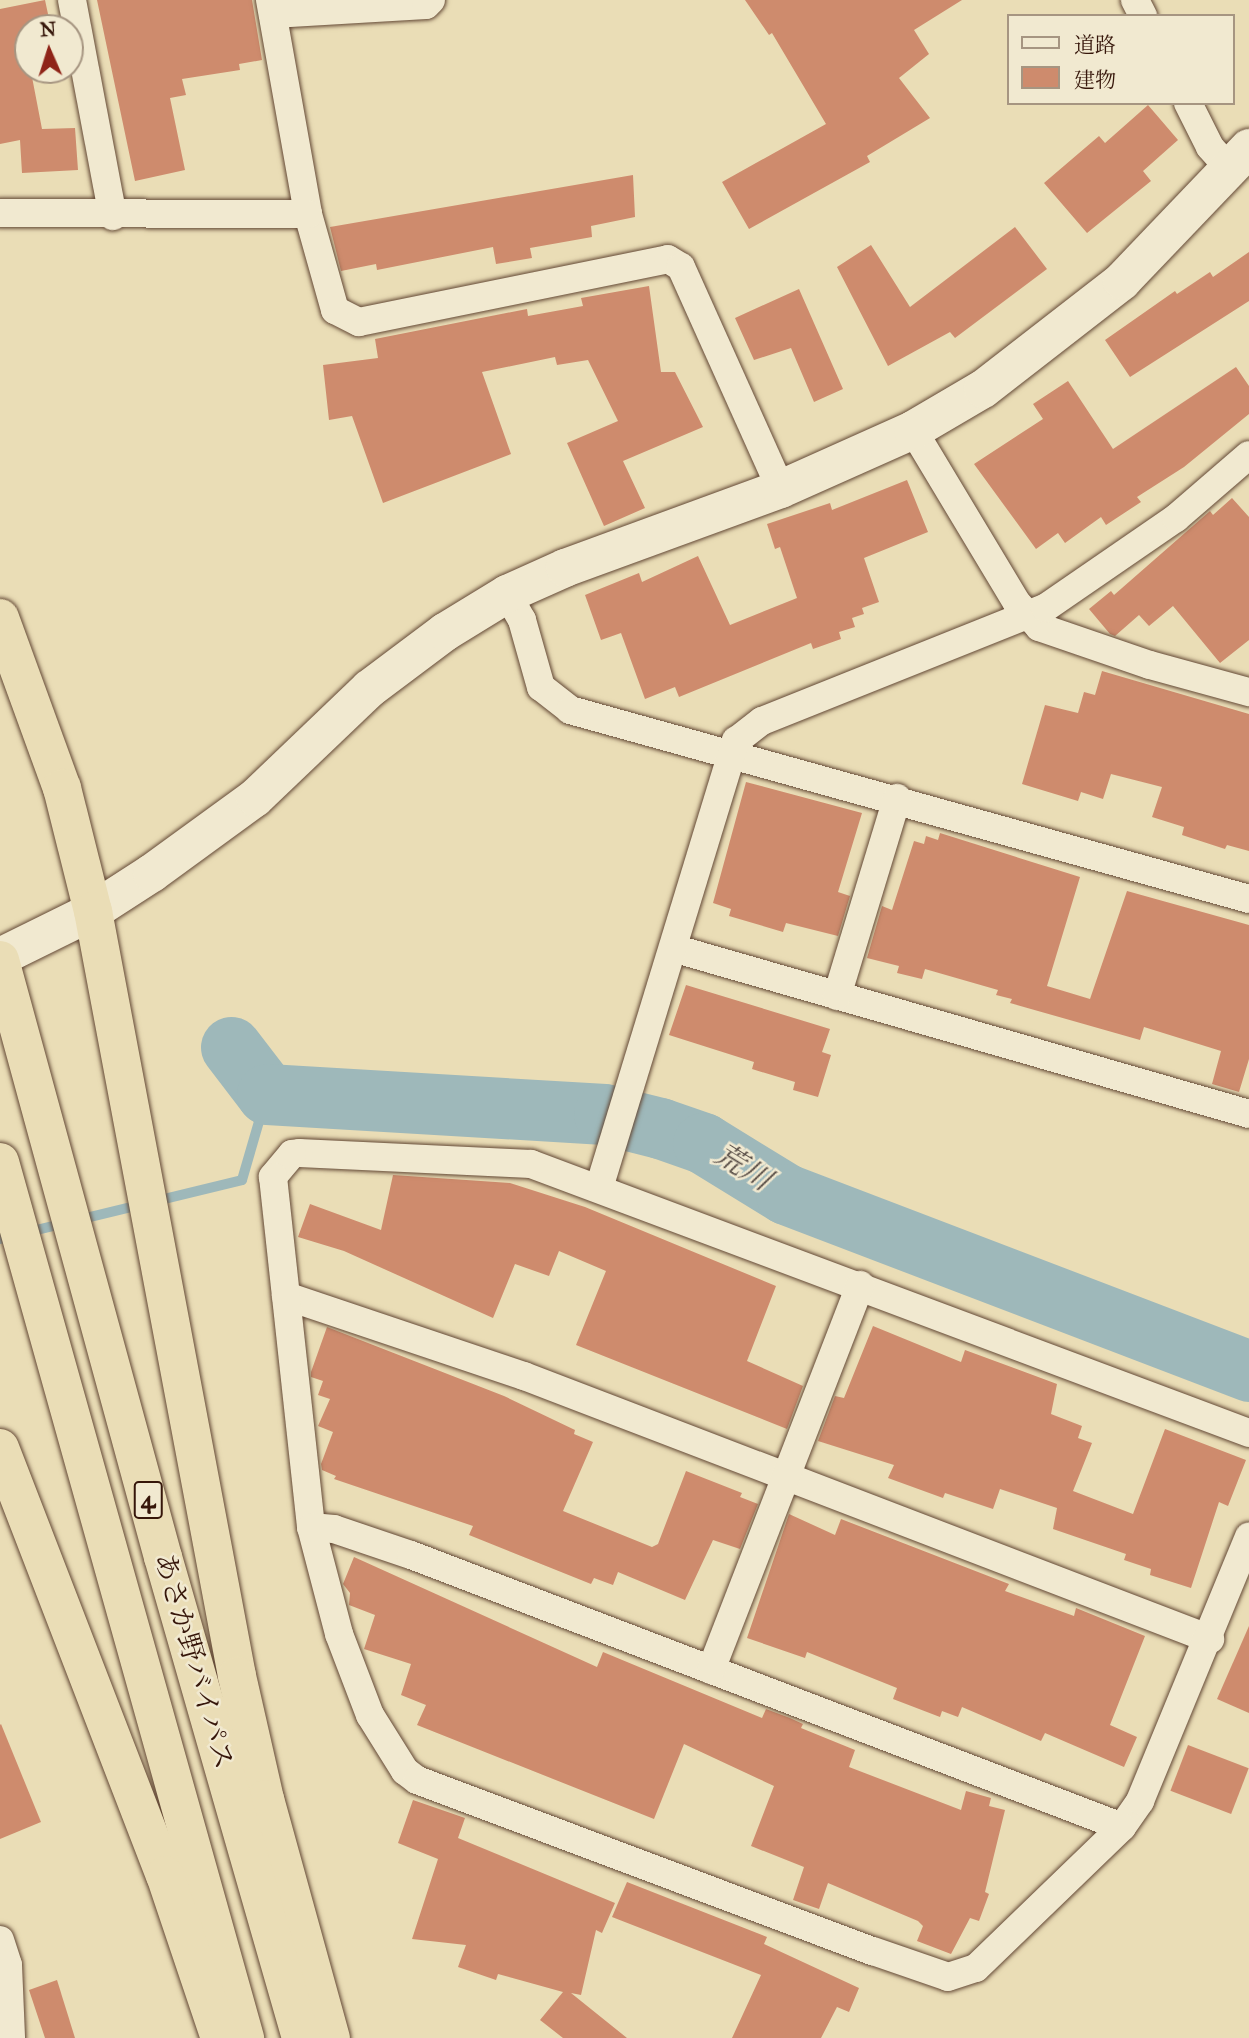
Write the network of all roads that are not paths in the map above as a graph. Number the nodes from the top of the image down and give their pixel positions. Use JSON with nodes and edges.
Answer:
{"nodes":[{"id":1,"x":72,"y":0,"type":"edge"},
{"id":2,"x":430,"y":0,"type":"edge"},
{"id":3,"x":272,"y":7,"type":"edge"},
{"id":4,"x":1189,"y":105,"type":"edge"},
{"id":5,"x":1240,"y":158,"type":"edge"},
{"id":6,"x":0,"y":213,"type":"edge"},
{"id":7,"x":308,"y":214,"type":"junction"},
{"id":8,"x":113,"y":216,"type":"junction"},
{"id":9,"x":913,"y":430,"type":"junction"},
{"id":10,"x":1249,"y":455,"type":"edge"},
{"id":11,"x":781,"y":489,"type":"junction"},
{"id":12,"x":507,"y":594,"type":"junction"},
{"id":13,"x":1027,"y":617,"type":"junction"},
{"id":14,"x":0,"y":618,"type":"edge"},
{"id":15,"x":1249,"y":692,"type":"edge"},
{"id":16,"x":730,"y":752,"type":"junction"},
{"id":17,"x":897,"y":798,"type":"junction"},
{"id":18,"x":1249,"y":899,"type":"edge"},
{"id":19,"x":93,"y":911,"type":"junction"},
{"id":20,"x":676,"y":949,"type":"junction"},
{"id":21,"x":0,"y":959,"type":"edge"},
{"id":22,"x":837,"y":996,"type":"junction"},
{"id":23,"x":1249,"y":1114,"type":"edge"},
{"id":24,"x":0,"y":1162,"type":"edge"},
{"id":25,"x":600,"y":1188,"type":"junction"},
{"id":26,"x":860,"y":1285,"type":"junction"},
{"id":27,"x":286,"y":1296,"type":"junction"},
{"id":28,"x":1249,"y":1433,"type":"edge"},
{"id":29,"x":0,"y":1448,"type":"edge"},
{"id":30,"x":785,"y":1474,"type":"junction"},
{"id":31,"x":311,"y":1527,"type":"junction"},
{"id":32,"x":1249,"y":1537,"type":"edge"},
{"id":33,"x":1210,"y":1639,"type":"junction"},
{"id":34,"x":711,"y":1670,"type":"junction"},
{"id":35,"x":1122,"y":1827,"type":"junction"},
{"id":36,"x":0,"y":1940,"type":"edge"},
{"id":37,"x":7,"y":2026,"type":"edge"},
{"id":38,"x":220,"y":2038,"type":"edge"},
{"id":39,"x":245,"y":2038,"type":"edge"},
{"id":40,"x":301,"y":2038,"type":"edge"},
{"id":41,"x":331,"y":2038,"type":"edge"}],
"edges":[{"from":1,"to":8,"type":"street"},
{"from":2,"to":3,"type":"street"},
{"from":3,"to":7,"type":"street"},
{"from":4,"to":5,"type":"street"},
{"from":5,"to":9,"type":"street"},
{"from":6,"to":8,"type":"street"},
{"from":7,"to":8,"type":"street"},
{"from":7,"to":11,"type":"street"},
{"from":9,"to":11,"type":"street"},
{"from":9,"to":13,"type":"street"},
{"from":10,"to":13,"type":"street"},
{"from":11,"to":12,"type":"street"},
{"from":12,"to":16,"type":"street"},
{"from":12,"to":19,"type":"street"},
{"from":13,"to":15,"type":"street"},
{"from":13,"to":16,"type":"street"},
{"from":14,"to":19,"type":"highway"},
{"from":16,"to":17,"type":"street"},
{"from":16,"to":20,"type":"street"},
{"from":17,"to":18,"type":"street"},
{"from":17,"to":22,"type":"street"},
{"from":19,"to":21,"type":"street"},
{"from":19,"to":41,"type":"highway"},
{"from":20,"to":22,"type":"street"},
{"from":20,"to":25,"type":"street"},
{"from":21,"to":40,"type":"highway","name":"あさか野バイパス","number":"4"},
{"from":22,"to":23,"type":"street"},
{"from":24,"to":39,"type":"highway","name":"あさか野バイパス","number":"4"},
{"from":25,"to":26,"type":"street"},
{"from":25,"to":27,"type":"street"},
{"from":26,"to":28,"type":"street"},
{"from":26,"to":30,"type":"street"},
{"from":27,"to":30,"type":"street"},
{"from":27,"to":31,"type":"street"},
{"from":29,"to":38,"type":"highway"},
{"from":30,"to":33,"type":"street"},
{"from":30,"to":34,"type":"street"},
{"from":31,"to":34,"type":"street"},
{"from":31,"to":35,"type":"street"},
{"from":32,"to":33,"type":"street"},
{"from":33,"to":35,"type":"street"},
{"from":34,"to":35,"type":"street"},
{"from":36,"to":37,"type":"street"}]}
